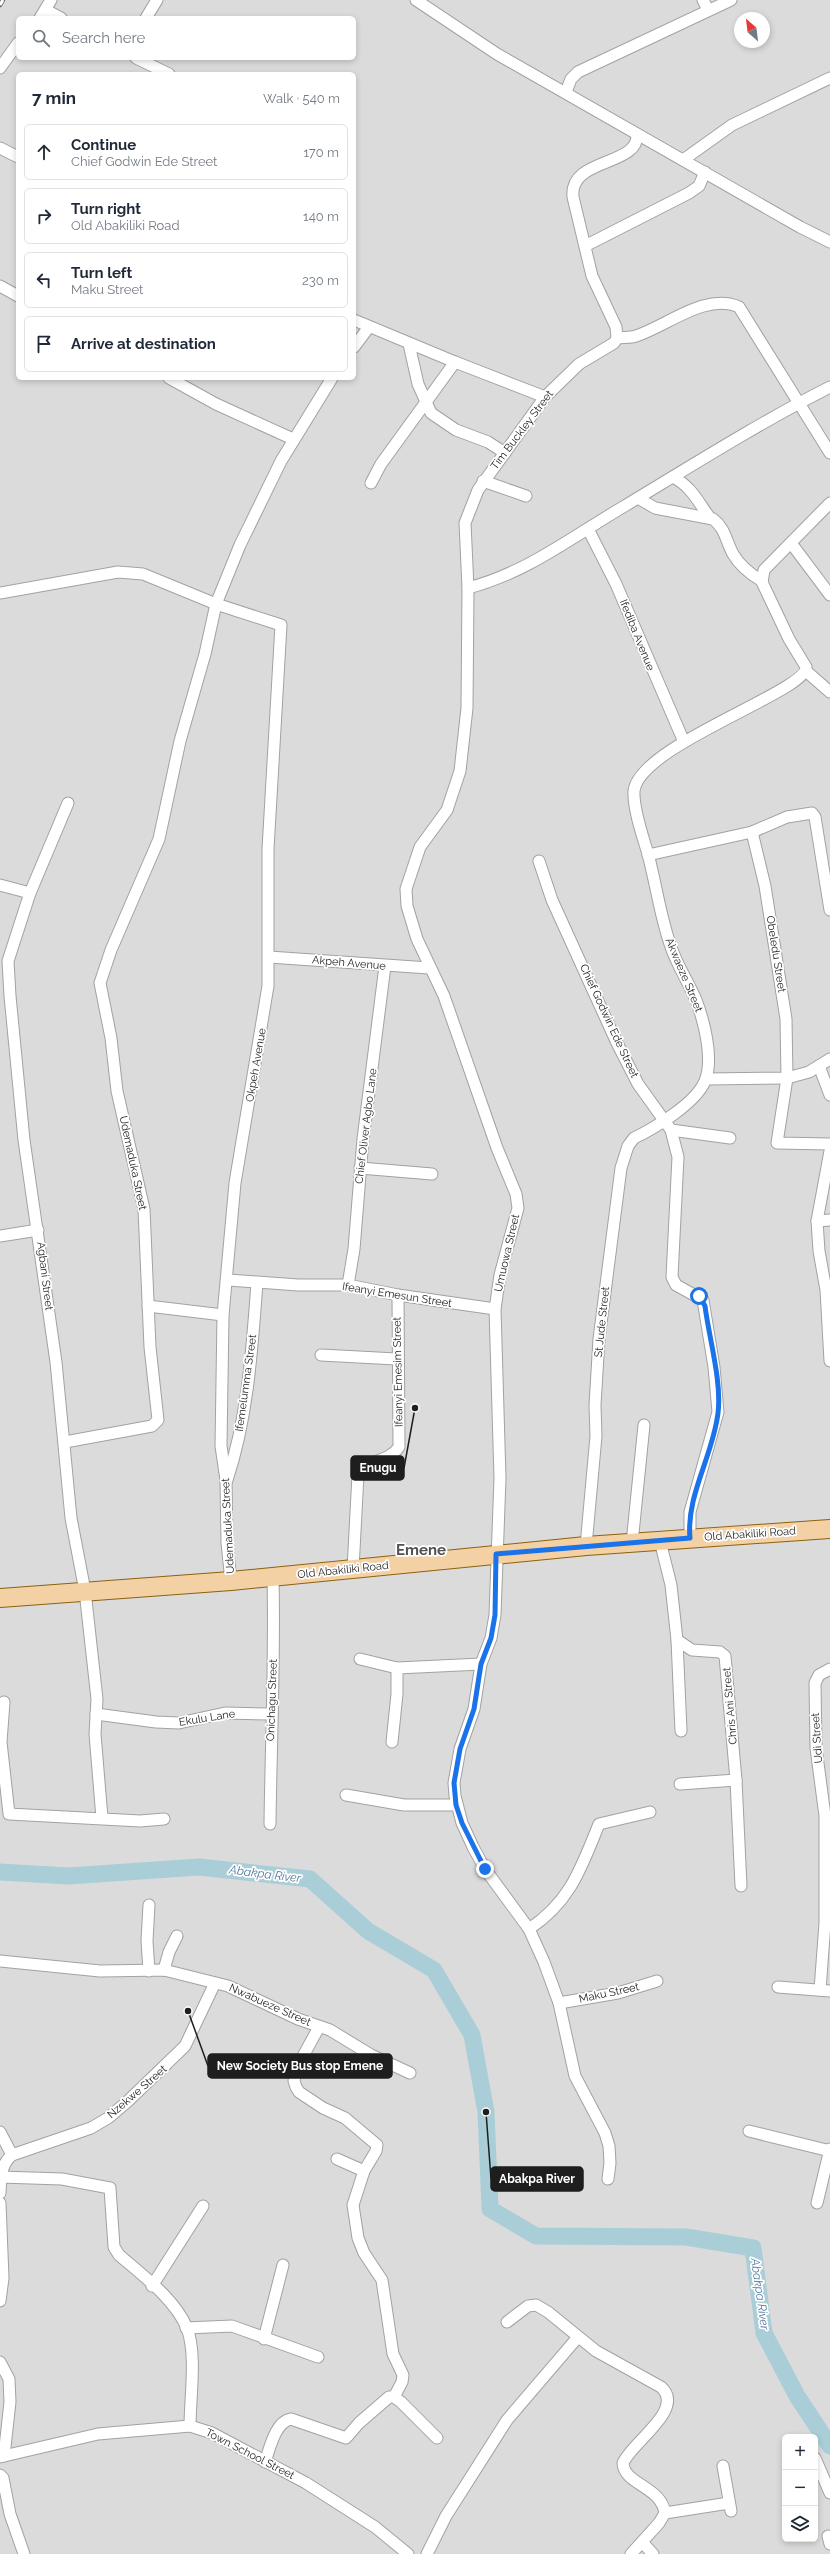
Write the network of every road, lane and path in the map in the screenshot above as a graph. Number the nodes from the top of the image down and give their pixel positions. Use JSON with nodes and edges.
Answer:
{"nodes":[{"id":1,"x":157,"y":0,"type":"edge"},
{"id":2,"x":416,"y":0,"type":"edge"},
{"id":3,"x":731,"y":0,"type":"edge"},
{"id":4,"x":705,"y":5,"type":"edge"},
{"id":5,"x":46,"y":9,"type":"edge"},
{"id":6,"x":58,"y":16,"type":"edge"},
{"id":7,"x":147,"y":16,"type":"edge"},
{"id":8,"x":16,"y":46,"type":"edge"},
{"id":9,"x":140,"y":60,"type":"edge"},
{"id":10,"x":0,"y":68,"type":"edge"},
{"id":11,"x":165,"y":72,"type":"edge"},
{"id":12,"x":830,"y":78,"type":"edge"},
{"id":13,"x":566,"y":92,"type":"junction"},
{"id":14,"x":636,"y":134,"type":"junction"},
{"id":15,"x":0,"y":148,"type":"edge"},
{"id":16,"x":16,"y":157,"type":"edge"},
{"id":17,"x":683,"y":160,"type":"junction"},
{"id":18,"x":705,"y":172,"type":"junction"},
{"id":19,"x":830,"y":242,"type":"edge"},
{"id":20,"x":585,"y":246,"type":"junction"},
{"id":21,"x":0,"y":286,"type":"edge"},
{"id":22,"x":16,"y":295,"type":"edge"},
{"id":23,"x":356,"y":321,"type":"edge"},
{"id":24,"x":369,"y":326,"type":"junction"},
{"id":25,"x":617,"y":338,"type":"junction"},
{"id":26,"x":356,"y":344,"type":"edge"},
{"id":27,"x":409,"y":344,"type":"junction"},
{"id":28,"x":455,"y":362,"type":"junction"},
{"id":29,"x":173,"y":380,"type":"edge"},
{"id":30,"x":331,"y":380,"type":"edge"},
{"id":31,"x":830,"y":387,"type":"edge"},
{"id":32,"x":545,"y":397,"type":"junction"},
{"id":33,"x":800,"y":402,"type":"junction"},
{"id":34,"x":425,"y":403,"type":"junction"},
{"id":35,"x":293,"y":439,"type":"junction"},
{"id":36,"x":505,"y":453,"type":"junction"},
{"id":37,"x":830,"y":453,"type":"edge"},
{"id":38,"x":673,"y":477,"type":"junction"},
{"id":39,"x":483,"y":481,"type":"junction"},
{"id":40,"x":371,"y":483,"type":"dead end"},
{"id":41,"x":526,"y":496,"type":"dead end"},
{"id":42,"x":638,"y":498,"type":"junction"},
{"id":43,"x":830,"y":503,"type":"edge"},
{"id":44,"x":710,"y":518,"type":"junction"},
{"id":45,"x":588,"y":529,"type":"junction"},
{"id":46,"x":791,"y":543,"type":"junction"},
{"id":47,"x":762,"y":581,"type":"junction"},
{"id":48,"x":468,"y":588,"type":"junction"},
{"id":49,"x":0,"y":593,"type":"edge"},
{"id":50,"x":830,"y":595,"type":"edge"},
{"id":51,"x":216,"y":604,"type":"junction"},
{"id":52,"x":806,"y":670,"type":"junction"},
{"id":53,"x":830,"y":692,"type":"edge"},
{"id":54,"x":684,"y":742,"type":"junction"},
{"id":55,"x":68,"y":803,"type":"dead end"},
{"id":56,"x":752,"y":832,"type":"junction"},
{"id":57,"x":648,"y":855,"type":"junction"},
{"id":58,"x":539,"y":861,"type":"dead end"},
{"id":59,"x":0,"y":885,"type":"edge"},
{"id":60,"x":30,"y":893,"type":"junction"},
{"id":61,"x":830,"y":910,"type":"edge"},
{"id":62,"x":269,"y":957,"type":"junction"},
{"id":63,"x":385,"y":966,"type":"junction"},
{"id":64,"x":429,"y":968,"type":"junction"},
{"id":65,"x":830,"y":1059,"type":"edge"},
{"id":66,"x":819,"y":1066,"type":"junction"},
{"id":67,"x":787,"y":1078,"type":"junction"},
{"id":68,"x":706,"y":1080,"type":"junction"},
{"id":69,"x":830,"y":1095,"type":"edge"},
{"id":70,"x":664,"y":1119,"type":"junction"},
{"id":71,"x":671,"y":1130,"type":"junction"},
{"id":72,"x":730,"y":1138,"type":"dead end"},
{"id":73,"x":830,"y":1144,"type":"edge"},
{"id":74,"x":830,"y":1151,"type":"edge"},
{"id":75,"x":360,"y":1168,"type":"junction"},
{"id":76,"x":432,"y":1174,"type":"dead end"},
{"id":77,"x":830,"y":1220,"type":"edge"},
{"id":78,"x":817,"y":1221,"type":"junction"},
{"id":79,"x":38,"y":1230,"type":"junction"},
{"id":80,"x":0,"y":1236,"type":"edge"},
{"id":81,"x":228,"y":1280,"type":"junction"},
{"id":82,"x":257,"y":1283,"type":"junction"},
{"id":83,"x":348,"y":1285,"type":"junction"},
{"id":84,"x":398,"y":1296,"type":"junction"},
{"id":85,"x":148,"y":1306,"type":"junction"},
{"id":86,"x":495,"y":1309,"type":"junction"},
{"id":87,"x":223,"y":1315,"type":"junction"},
{"id":88,"x":321,"y":1355,"type":"dead end"},
{"id":89,"x":396,"y":1359,"type":"junction"},
{"id":90,"x":830,"y":1361,"type":"edge"},
{"id":91,"x":644,"y":1425,"type":"dead end"},
{"id":92,"x":65,"y":1442,"type":"junction"},
{"id":93,"x":226,"y":1480,"type":"junction"},
{"id":94,"x":830,"y":1528,"type":"edge"},
{"id":95,"x":690,"y":1538,"type":"junction"},
{"id":96,"x":660,"y":1541,"type":"junction"},
{"id":97,"x":632,"y":1543,"type":"junction"},
{"id":98,"x":586,"y":1546,"type":"junction"},
{"id":99,"x":496,"y":1554,"type":"junction"},
{"id":100,"x":353,"y":1569,"type":"junction"},
{"id":101,"x":273,"y":1577,"type":"junction"},
{"id":102,"x":231,"y":1582,"type":"junction"},
{"id":103,"x":85,"y":1591,"type":"junction"},
{"id":104,"x":0,"y":1598,"type":"edge"},
{"id":105,"x":677,"y":1640,"type":"junction"},
{"id":106,"x":360,"y":1659,"type":"dead end"},
{"id":107,"x":481,"y":1664,"type":"junction"},
{"id":108,"x":397,"y":1668,"type":"junction"},
{"id":109,"x":830,"y":1669,"type":"edge"},
{"id":110,"x":4,"y":1702,"type":"dead end"},
{"id":111,"x":96,"y":1714,"type":"junction"},
{"id":112,"x":271,"y":1714,"type":"junction"},
{"id":113,"x":681,"y":1731,"type":"dead end"},
{"id":114,"x":392,"y":1742,"type":"dead end"},
{"id":115,"x":736,"y":1780,"type":"junction"},
{"id":116,"x":680,"y":1784,"type":"dead end"},
{"id":117,"x":346,"y":1795,"type":"dead end"},
{"id":118,"x":456,"y":1805,"type":"junction"},
{"id":119,"x":650,"y":1812,"type":"dead end"},
{"id":120,"x":102,"y":1818,"type":"junction"},
{"id":121,"x":164,"y":1819,"type":"dead end"},
{"id":122,"x":270,"y":1824,"type":"dead end"},
{"id":123,"x":741,"y":1886,"type":"dead end"},
{"id":124,"x":149,"y":1905,"type":"dead end"},
{"id":125,"x":529,"y":1929,"type":"junction"},
{"id":126,"x":177,"y":1936,"type":"dead end"},
{"id":127,"x":0,"y":1960,"type":"edge"},
{"id":128,"x":164,"y":1970,"type":"junction"},
{"id":129,"x":149,"y":1971,"type":"junction"},
{"id":130,"x":657,"y":1981,"type":"dead end"},
{"id":131,"x":215,"y":1983,"type":"junction"},
{"id":132,"x":778,"y":1987,"type":"dead end"},
{"id":133,"x":825,"y":1990,"type":"edge"},
{"id":134,"x":559,"y":2003,"type":"junction"},
{"id":135,"x":319,"y":2027,"type":"junction"},
{"id":136,"x":410,"y":2073,"type":"dead end"},
{"id":137,"x":750,"y":2131,"type":"dead end"},
{"id":138,"x":0,"y":2132,"type":"edge"},
{"id":139,"x":830,"y":2150,"type":"edge"},
{"id":140,"x":12,"y":2155,"type":"junction"},
{"id":141,"x":337,"y":2159,"type":"dead end"},
{"id":142,"x":364,"y":2171,"type":"junction"},
{"id":143,"x":0,"y":2177,"type":"edge"},
{"id":144,"x":608,"y":2179,"type":"dead end"},
{"id":145,"x":0,"y":2193,"type":"edge"},
{"id":146,"x":0,"y":2203,"type":"edge"},
{"id":147,"x":816,"y":2203,"type":"dead end"},
{"id":148,"x":203,"y":2206,"type":"dead end"},
{"id":149,"x":283,"y":2265,"type":"dead end"},
{"id":150,"x":152,"y":2286,"type":"junction"},
{"id":151,"x":0,"y":2301,"type":"edge"},
{"id":152,"x":508,"y":2322,"type":"dead end"},
{"id":153,"x":186,"y":2328,"type":"junction"},
{"id":154,"x":578,"y":2337,"type":"junction"},
{"id":155,"x":264,"y":2339,"type":"junction"},
{"id":156,"x":318,"y":2357,"type":"dead end"},
{"id":157,"x":0,"y":2362,"type":"edge"},
{"id":158,"x":394,"y":2397,"type":"junction"},
{"id":159,"x":190,"y":2426,"type":"junction"},
{"id":160,"x":437,"y":2438,"type":"dead end"},
{"id":161,"x":2,"y":2457,"type":"edge"},
{"id":162,"x":265,"y":2462,"type":"junction"},
{"id":163,"x":818,"y":2465,"type":"edge"},
{"id":164,"x":723,"y":2466,"type":"dead end"},
{"id":165,"x":0,"y":2475,"type":"edge"},
{"id":166,"x":830,"y":2493,"type":"edge"},
{"id":167,"x":665,"y":2514,"type":"junction"},
{"id":168,"x":643,"y":2543,"type":"junction"},
{"id":169,"x":24,"y":2554,"type":"edge"},
{"id":170,"x":408,"y":2554,"type":"edge"},
{"id":171,"x":427,"y":2554,"type":"edge"},
{"id":172,"x":631,"y":2554,"type":"edge"},
{"id":173,"x":653,"y":2554,"type":"edge"}],
"edges":[{"from":1,"to":7,"type":"street"},
{"from":2,"to":13,"type":"street"},
{"from":3,"to":4,"type":"street"},
{"from":4,"to":13,"type":"street"},
{"from":5,"to":6,"type":"street"},
{"from":8,"to":10,"type":"street"},
{"from":9,"to":11,"type":"street"},
{"from":12,"to":17,"type":"street"},
{"from":13,"to":14,"type":"street"},
{"from":14,"to":17,"type":"street"},
{"from":14,"to":20,"type":"street"},
{"from":15,"to":16,"type":"street"},
{"from":17,"to":18,"type":"street"},
{"from":18,"to":19,"type":"street"},
{"from":18,"to":20,"type":"street"},
{"from":20,"to":25,"type":"street"},
{"from":21,"to":22,"type":"street"},
{"from":23,"to":24,"type":"street"},
{"from":24,"to":26,"type":"street"},
{"from":24,"to":27,"type":"street"},
{"from":25,"to":32,"type":"street","name":"Tim Buckley Street"},
{"from":25,"to":33,"type":"street"},
{"from":27,"to":28,"type":"street"},
{"from":27,"to":34,"type":"street"},
{"from":28,"to":32,"type":"street"},
{"from":28,"to":34,"type":"street"},
{"from":29,"to":35,"type":"street"},
{"from":30,"to":35,"type":"street","name":"Udemaduka Street"},
{"from":31,"to":33,"type":"street"},
{"from":32,"to":36,"type":"street","name":"Tim Buckley Street"},
{"from":33,"to":37,"type":"street"},
{"from":33,"to":38,"type":"street"},
{"from":34,"to":36,"type":"street"},
{"from":34,"to":40,"type":"street"},
{"from":35,"to":51,"type":"street","name":"Udemaduka Street"},
{"from":36,"to":39,"type":"street","name":"Tim Buckley Street"},
{"from":38,"to":42,"type":"street"},
{"from":38,"to":44,"type":"street"},
{"from":39,"to":41,"type":"street"},
{"from":39,"to":48,"type":"street","name":"Tim Buckley Street"},
{"from":42,"to":44,"type":"street"},
{"from":42,"to":45,"type":"street"},
{"from":43,"to":46,"type":"street"},
{"from":44,"to":47,"type":"street"},
{"from":45,"to":48,"type":"street"},
{"from":45,"to":54,"type":"street","name":"Ifediba Avenue"},
{"from":46,"to":47,"type":"street"},
{"from":46,"to":50,"type":"street"},
{"from":47,"to":52,"type":"street"},
{"from":48,"to":64,"type":"street","name":"Tim Buckley Street"},
{"from":49,"to":51,"type":"street"},
{"from":51,"to":62,"type":"street","name":"Okpeh Avenue"},
{"from":51,"to":85,"type":"street","name":"Udemaduka Street"},
{"from":52,"to":53,"type":"street"},
{"from":52,"to":54,"type":"street"},
{"from":54,"to":57,"type":"street","name":"Akwaeze Street"},
{"from":55,"to":60,"type":"street"},
{"from":56,"to":57,"type":"street"},
{"from":56,"to":61,"type":"street"},
{"from":56,"to":67,"type":"street","name":"Obeledu Street"},
{"from":57,"to":68,"type":"street","name":"Akwaeze Street"},
{"from":58,"to":70,"type":"street","name":"Chief Godwin Ede Street"},
{"from":59,"to":60,"type":"street"},
{"from":60,"to":79,"type":"street","name":"Agbani Street"},
{"from":62,"to":63,"type":"street","name":"Akpeh Avenue"},
{"from":62,"to":81,"type":"street","name":"Okpeh Avenue"},
{"from":63,"to":64,"type":"street","name":"Akpeh Avenue"},
{"from":63,"to":75,"type":"street","name":"Chief Oliver Agbo Lane"},
{"from":64,"to":86,"type":"street","name":"Umuowa Street"},
{"from":65,"to":66,"type":"street"},
{"from":66,"to":67,"type":"street"},
{"from":66,"to":69,"type":"street"},
{"from":67,"to":68,"type":"street"},
{"from":67,"to":73,"type":"street","name":"Obeledu Street"},
{"from":68,"to":70,"type":"street"},
{"from":70,"to":71,"type":"street","name":"Chief Godwin Ede Street"},
{"from":70,"to":98,"type":"street","name":"St Jude Street"},
{"from":71,"to":72,"type":"street"},
{"from":71,"to":95,"type":"street","name":"Chief Godwin Ede Street"},
{"from":74,"to":78,"type":"street"},
{"from":75,"to":76,"type":"street"},
{"from":75,"to":83,"type":"street","name":"Chief Oliver Agbo Lane"},
{"from":77,"to":78,"type":"street"},
{"from":78,"to":90,"type":"street"},
{"from":79,"to":80,"type":"street"},
{"from":79,"to":92,"type":"street","name":"Agbani Street"},
{"from":81,"to":82,"type":"street","name":"Ifeanyi Emesun Street"},
{"from":81,"to":87,"type":"street","name":"Udemaduka Street"},
{"from":82,"to":83,"type":"street","name":"Ifeanyi Emesun Street"},
{"from":82,"to":93,"type":"street","name":"Ifemelumma Street"},
{"from":83,"to":84,"type":"street","name":"Ifeanyi Emesun Street"},
{"from":84,"to":86,"type":"street","name":"Ifeanyi Emesun Street"},
{"from":84,"to":89,"type":"street","name":"Ifeanyi Emesim Street"},
{"from":85,"to":87,"type":"street"},
{"from":85,"to":92,"type":"street","name":"Udemaduka Street"},
{"from":86,"to":99,"type":"street","name":"Umuowa Street"},
{"from":87,"to":93,"type":"street","name":"Udemaduka Street"},
{"from":88,"to":89,"type":"street"},
{"from":89,"to":100,"type":"street","name":"Ifeanyi Emesim Street"},
{"from":91,"to":97,"type":"street"},
{"from":92,"to":103,"type":"street","name":"Agbani Street"},
{"from":93,"to":102,"type":"street","name":"Udemaduka Street"},
{"from":94,"to":95,"type":"main road","name":"Old Abakiliki Road"},
{"from":95,"to":96,"type":"main road","name":"Old Abakiliki Road"},
{"from":96,"to":97,"type":"main road","name":"Old Abakiliki Road"},
{"from":96,"to":105,"type":"street"},
{"from":97,"to":98,"type":"main road","name":"Old Abakiliki Road"},
{"from":98,"to":99,"type":"main road","name":"Old Abakiliki Road"},
{"from":99,"to":100,"type":"main road","name":"Old Abakiliki Road"},
{"from":99,"to":107,"type":"street"},
{"from":100,"to":101,"type":"main road","name":"Old Abakiliki Road"},
{"from":101,"to":102,"type":"main road","name":"Old Abakiliki Road"},
{"from":101,"to":112,"type":"street","name":"Onichagu Street"},
{"from":102,"to":103,"type":"main road","name":"Old Abakiliki Road"},
{"from":103,"to":104,"type":"main road","name":"Old Abakiliki Road"},
{"from":103,"to":111,"type":"street"},
{"from":105,"to":113,"type":"street"},
{"from":105,"to":115,"type":"street","name":"Chris Ani Street"},
{"from":106,"to":108,"type":"street"},
{"from":107,"to":108,"type":"street"},
{"from":107,"to":118,"type":"street"},
{"from":108,"to":114,"type":"street"},
{"from":109,"to":133,"type":"street","name":"Udi Street"},
{"from":110,"to":120,"type":"street"},
{"from":111,"to":112,"type":"street","name":"Ekulu Lane"},
{"from":111,"to":120,"type":"street"},
{"from":112,"to":122,"type":"street","name":"Onichagu Street"},
{"from":115,"to":116,"type":"street"},
{"from":115,"to":123,"type":"street","name":"Chris Ani Street"},
{"from":117,"to":118,"type":"street"},
{"from":118,"to":125,"type":"street"},
{"from":119,"to":125,"type":"street"},
{"from":120,"to":121,"type":"street"},
{"from":124,"to":129,"type":"street"},
{"from":125,"to":134,"type":"street"},
{"from":126,"to":128,"type":"street"},
{"from":127,"to":129,"type":"street","name":"Nwabueze Street"},
{"from":128,"to":129,"type":"street","name":"Nwabueze Street"},
{"from":128,"to":131,"type":"street","name":"Nwabueze Street"},
{"from":130,"to":134,"type":"street","name":"Maku Street"},
{"from":131,"to":135,"type":"street","name":"Nwabueze Street"},
{"from":131,"to":140,"type":"street","name":"Nzekwe Street"},
{"from":132,"to":133,"type":"street"},
{"from":134,"to":144,"type":"street"},
{"from":135,"to":136,"type":"street","name":"Nwabueze Street"},
{"from":135,"to":142,"type":"street"},
{"from":137,"to":139,"type":"street"},
{"from":138,"to":140,"type":"street"},
{"from":139,"to":147,"type":"street"},
{"from":140,"to":143,"type":"street"},
{"from":141,"to":142,"type":"street"},
{"from":142,"to":158,"type":"street"},
{"from":143,"to":145,"type":"street"},
{"from":143,"to":150,"type":"street"},
{"from":146,"to":151,"type":"street"},
{"from":148,"to":150,"type":"street"},
{"from":149,"to":155,"type":"street"},
{"from":150,"to":153,"type":"street"},
{"from":152,"to":154,"type":"street"},
{"from":153,"to":155,"type":"street"},
{"from":153,"to":159,"type":"street"},
{"from":154,"to":167,"type":"street"},
{"from":154,"to":171,"type":"street"},
{"from":155,"to":156,"type":"street"},
{"from":157,"to":161,"type":"street"},
{"from":158,"to":160,"type":"street"},
{"from":158,"to":162,"type":"street"},
{"from":159,"to":161,"type":"street","name":"Town School Street"},
{"from":159,"to":162,"type":"street","name":"Town School Street"},
{"from":162,"to":170,"type":"street","name":"Town School Street"},
{"from":163,"to":166,"type":"street"},
{"from":164,"to":167,"type":"street"},
{"from":165,"to":169,"type":"street"},
{"from":167,"to":168,"type":"street"},
{"from":168,"to":172,"type":"street"},
{"from":168,"to":173,"type":"street"}]}
